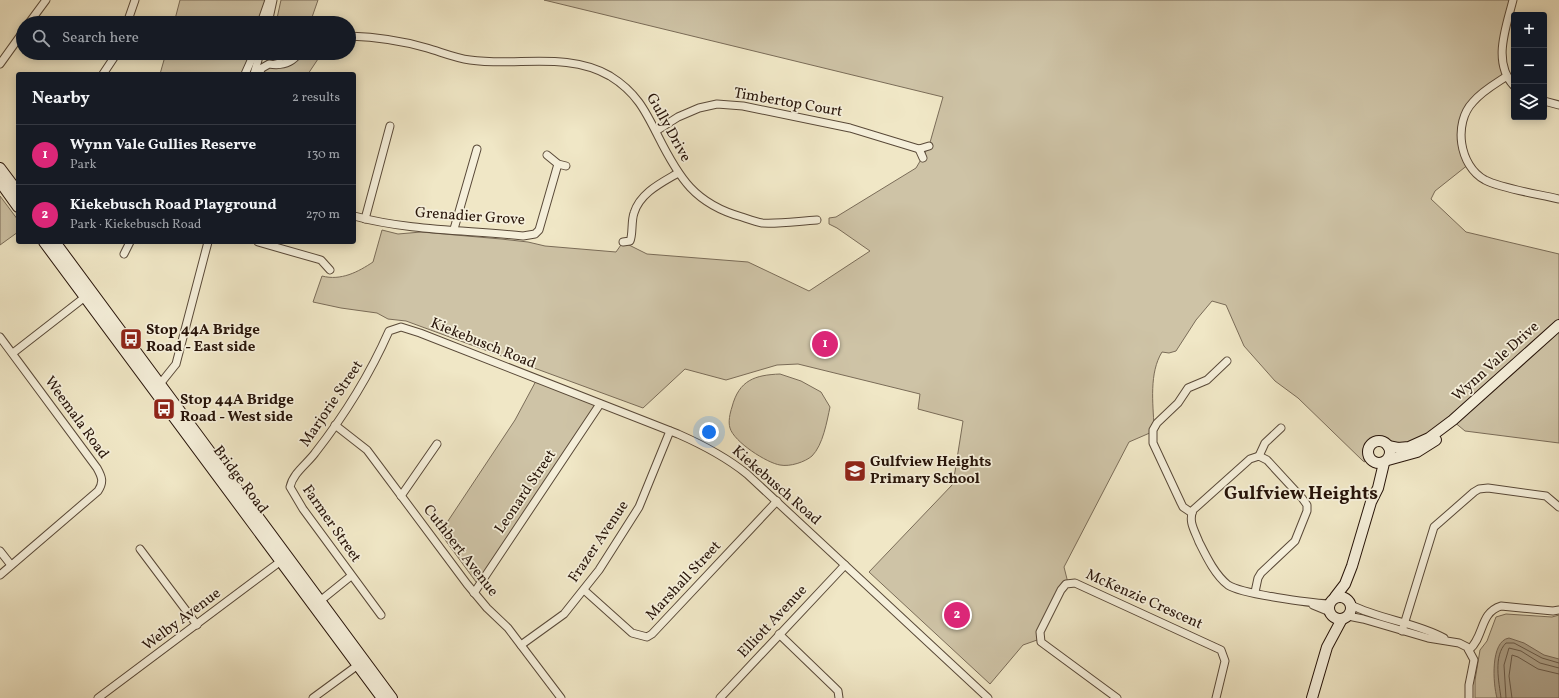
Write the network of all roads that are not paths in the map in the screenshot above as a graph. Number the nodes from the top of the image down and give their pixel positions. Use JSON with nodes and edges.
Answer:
{"nodes":[{"id":1,"x":46,"y":0,"type":"edge"},
{"id":2,"x":135,"y":0,"type":"edge"},
{"id":3,"x":269,"y":0,"type":"edge"},
{"id":4,"x":273,"y":0,"type":"edge"},
{"id":5,"x":1513,"y":0,"type":"edge"},
{"id":6,"x":34,"y":16,"type":"edge"},
{"id":7,"x":129,"y":16,"type":"edge"},
{"id":8,"x":263,"y":16,"type":"edge"},
{"id":9,"x":270,"y":16,"type":"edge"},
{"id":10,"x":356,"y":36,"type":"edge"},
{"id":11,"x":16,"y":42,"type":"edge"},
{"id":12,"x":113,"y":60,"type":"edge"},
{"id":13,"x":249,"y":60,"type":"edge"},
{"id":14,"x":251,"y":60,"type":"edge"},
{"id":15,"x":258,"y":60,"type":"edge"},
{"id":16,"x":292,"y":60,"type":"edge"},
{"id":17,"x":0,"y":64,"type":"edge"},
{"id":18,"x":105,"y":72,"type":"edge"},
{"id":19,"x":246,"y":72,"type":"edge"},
{"id":20,"x":246,"y":72,"type":"edge"},
{"id":21,"x":255,"y":72,"type":"edge"},
{"id":22,"x":259,"y":72,"type":"edge"},
{"id":23,"x":1507,"y":76,"type":"junction"},
{"id":24,"x":1513,"y":84,"type":"edge"},
{"id":25,"x":1547,"y":102,"type":"edge"},
{"id":26,"x":1559,"y":105,"type":"edge"},
{"id":27,"x":390,"y":126,"type":"dead end"},
{"id":28,"x":656,"y":131,"type":"junction"},
{"id":29,"x":929,"y":146,"type":"dead end"},
{"id":30,"x":477,"y":149,"type":"dead end"},
{"id":31,"x":919,"y":149,"type":"junction"},
{"id":32,"x":547,"y":155,"type":"dead end"},
{"id":33,"x":924,"y":158,"type":"dead end"},
{"id":34,"x":558,"y":164,"type":"junction"},
{"id":35,"x":566,"y":166,"type":"dead end"},
{"id":36,"x":0,"y":168,"type":"edge"},
{"id":37,"x":678,"y":173,"type":"junction"},
{"id":38,"x":0,"y":182,"type":"edge"},
{"id":39,"x":16,"y":189,"type":"edge"},
{"id":40,"x":1559,"y":199,"type":"edge"},
{"id":41,"x":16,"y":204,"type":"edge"},
{"id":42,"x":356,"y":217,"type":"edge"},
{"id":43,"x":365,"y":219,"type":"junction"},
{"id":44,"x":817,"y":220,"type":"dead end"},
{"id":45,"x":454,"y":229,"type":"junction"},
{"id":46,"x":623,"y":242,"type":"dead end"},
{"id":47,"x":46,"y":244,"type":"edge"},
{"id":48,"x":56,"y":244,"type":"edge"},
{"id":49,"x":129,"y":244,"type":"edge"},
{"id":50,"x":207,"y":244,"type":"edge"},
{"id":51,"x":265,"y":244,"type":"edge"},
{"id":52,"x":124,"y":254,"type":"dead end"},
{"id":53,"x":330,"y":270,"type":"dead end"},
{"id":54,"x":89,"y":295,"type":"junction"},
{"id":55,"x":1559,"y":325,"type":"edge"},
{"id":56,"x":390,"y":331,"type":"joint"},
{"id":57,"x":0,"y":336,"type":"edge"},
{"id":58,"x":13,"y":353,"type":"junction"},
{"id":59,"x":1227,"y":361,"type":"dead end"},
{"id":60,"x":157,"y":387,"type":"junction"},
{"id":61,"x":600,"y":404,"type":"junction"},
{"id":62,"x":1454,"y":420,"type":"junction"},
{"id":63,"x":335,"y":425,"type":"junction"},
{"id":64,"x":1281,"y":428,"type":"dead end"},
{"id":65,"x":670,"y":432,"type":"junction"},
{"id":66,"x":437,"y":444,"type":"dead end"},
{"id":67,"x":1388,"y":446,"type":"junction"},
{"id":68,"x":1259,"y":456,"type":"junction"},
{"id":69,"x":1382,"y":462,"type":"junction"},
{"id":70,"x":290,"y":487,"type":"joint"},
{"id":71,"x":402,"y":496,"type":"junction"},
{"id":72,"x":777,"y":501,"type":"junction"},
{"id":73,"x":1559,"y":507,"type":"edge"},
{"id":74,"x":1192,"y":513,"type":"junction"},
{"id":75,"x":140,"y":549,"type":"dead end"},
{"id":76,"x":0,"y":550,"type":"edge"},
{"id":77,"x":284,"y":559,"type":"junction"},
{"id":78,"x":11,"y":565,"type":"junction"},
{"id":79,"x":845,"y":565,"type":"junction"},
{"id":80,"x":1352,"y":566,"type":"junction"},
{"id":81,"x":0,"y":575,"type":"edge"},
{"id":82,"x":351,"y":576,"type":"junction"},
{"id":83,"x":584,"y":590,"type":"junction"},
{"id":84,"x":1255,"y":592,"type":"junction"},
{"id":85,"x":474,"y":593,"type":"junction"},
{"id":86,"x":320,"y":601,"type":"junction"},
{"id":87,"x":1350,"y":603,"type":"junction"},
{"id":88,"x":1331,"y":607,"type":"junction"},
{"id":89,"x":1559,"y":610,"type":"edge"},
{"id":90,"x":381,"y":615,"type":"dead end"},
{"id":91,"x":1345,"y":618,"type":"junction"},
{"id":92,"x":1405,"y":623,"type":"junction"},
{"id":93,"x":197,"y":625,"type":"junction"},
{"id":94,"x":1402,"y":631,"type":"junction"},
{"id":95,"x":779,"y":634,"type":"junction"},
{"id":96,"x":1448,"y":640,"type":"junction"},
{"id":97,"x":521,"y":645,"type":"junction"},
{"id":98,"x":1327,"y":647,"type":"junction"},
{"id":99,"x":1469,"y":650,"type":"junction"},
{"id":100,"x":361,"y":663,"type":"junction"},
{"id":101,"x":98,"y":698,"type":"edge"},
{"id":102,"x":313,"y":698,"type":"edge"},
{"id":103,"x":382,"y":698,"type":"edge"},
{"id":104,"x":392,"y":698,"type":"edge"},
{"id":105,"x":560,"y":698,"type":"edge"},
{"id":106,"x":720,"y":698,"type":"edge"},
{"id":107,"x":839,"y":698,"type":"edge"},
{"id":108,"x":988,"y":698,"type":"edge"},
{"id":109,"x":1117,"y":698,"type":"edge"},
{"id":110,"x":1216,"y":698,"type":"edge"},
{"id":111,"x":1312,"y":698,"type":"edge"},
{"id":112,"x":1469,"y":698,"type":"edge"}],
"edges":[{"from":1,"to":6,"type":"street"},
{"from":2,"to":7,"type":"street"},
{"from":3,"to":8,"type":"street"},
{"from":4,"to":9,"type":"street"},
{"from":5,"to":23,"type":"street"},
{"from":10,"to":28,"type":"street","name":"Gully Drive"},
{"from":11,"to":17,"type":"street"},
{"from":12,"to":18,"type":"street"},
{"from":13,"to":19,"type":"street"},
{"from":14,"to":20,"type":"street"},
{"from":15,"to":21,"type":"street"},
{"from":16,"to":22,"type":"street"},
{"from":23,"to":24,"type":"street"},
{"from":23,"to":40,"type":"street"},
{"from":25,"to":26,"type":"street"},
{"from":27,"to":43,"type":"street"},
{"from":28,"to":31,"type":"street","name":"Timbertop Court"},
{"from":28,"to":37,"type":"street","name":"Gully Drive"},
{"from":29,"to":31,"type":"street"},
{"from":30,"to":45,"type":"street"},
{"from":31,"to":33,"type":"street"},
{"from":32,"to":34,"type":"street"},
{"from":34,"to":35,"type":"street"},
{"from":34,"to":45,"type":"street","name":"Grenadier Grove"},
{"from":36,"to":39,"type":"main road"},
{"from":37,"to":44,"type":"street","name":"Gully Drive"},
{"from":37,"to":46,"type":"street"},
{"from":38,"to":41,"type":"main road"},
{"from":42,"to":43,"type":"street","name":"Grenadier Grove"},
{"from":43,"to":45,"type":"street","name":"Grenadier Grove"},
{"from":47,"to":54,"type":"main road","name":"Bridge Road"},
{"from":48,"to":54,"type":"main road","name":"Bridge Road"},
{"from":49,"to":52,"type":"street"},
{"from":50,"to":60,"type":"street"},
{"from":51,"to":53,"type":"street"},
{"from":54,"to":58,"type":"street"},
{"from":54,"to":60,"type":"main road","name":"Bridge Road"},
{"from":55,"to":62,"type":"main road","name":"Wynn Vale Drive"},
{"from":56,"to":61,"type":"street","name":"Kiekebusch Road"},
{"from":56,"to":63,"type":"street","name":"Marjorie Street"},
{"from":57,"to":58,"type":"street","name":"Weemala Road"},
{"from":58,"to":78,"type":"street","name":"Weemala Road"},
{"from":59,"to":74,"type":"street"},
{"from":60,"to":77,"type":"main road","name":"Bridge Road"},
{"from":61,"to":65,"type":"street","name":"Kiekebusch Road"},
{"from":61,"to":85,"type":"street","name":"Leonard Street"},
{"from":62,"to":67,"type":"main road","name":"Wynn Vale Drive"},
{"from":62,"to":69,"type":"main road","name":"Wynn Vale Drive"},
{"from":63,"to":70,"type":"street","name":"Marjorie Street"},
{"from":63,"to":71,"type":"street","name":"Cuthbert Avenue"},
{"from":64,"to":68,"type":"street"},
{"from":65,"to":72,"type":"street","name":"Kiekebusch Road"},
{"from":65,"to":83,"type":"street","name":"Frazer Avenue"},
{"from":66,"to":71,"type":"street"},
{"from":67,"to":69,"type":"main road"},
{"from":67,"to":69,"type":"main road"},
{"from":68,"to":74,"type":"street"},
{"from":68,"to":84,"type":"street"},
{"from":69,"to":80,"type":"main road"},
{"from":70,"to":82,"type":"street","name":"Farmer Street"},
{"from":71,"to":85,"type":"street","name":"Cuthbert Avenue"},
{"from":72,"to":79,"type":"street","name":"Kiekebusch Road"},
{"from":72,"to":83,"type":"street","name":"Marshall Street"},
{"from":73,"to":92,"type":"street"},
{"from":74,"to":84,"type":"street"},
{"from":75,"to":93,"type":"street"},
{"from":76,"to":78,"type":"street"},
{"from":77,"to":86,"type":"main road","name":"Bridge Road"},
{"from":77,"to":93,"type":"street","name":"Welby Avenue"},
{"from":77,"to":100,"type":"main road","name":"Bridge Road"},
{"from":78,"to":81,"type":"street","name":"Weemala Road"},
{"from":79,"to":95,"type":"street","name":"Elliott Avenue"},
{"from":79,"to":108,"type":"street","name":"Kiekebusch Road"},
{"from":80,"to":87,"type":"main road"},
{"from":80,"to":88,"type":"main road"},
{"from":82,"to":86,"type":"street","name":"Farmer Street"},
{"from":82,"to":90,"type":"street","name":"Farmer Street"},
{"from":83,"to":97,"type":"street","name":"Frazer Avenue"},
{"from":84,"to":88,"type":"street"},
{"from":85,"to":97,"type":"street","name":"Cuthbert Avenue"},
{"from":86,"to":100,"type":"main road","name":"Bridge Road"},
{"from":87,"to":88,"type":"main road"},
{"from":87,"to":91,"type":"main road"},
{"from":87,"to":92,"type":"street"},
{"from":88,"to":91,"type":"main road"},
{"from":88,"to":98,"type":"main road"},
{"from":89,"to":99,"type":"street"},
{"from":91,"to":94,"type":"street"},
{"from":91,"to":98,"type":"main road"},
{"from":92,"to":94,"type":"street"},
{"from":92,"to":96,"type":"street"},
{"from":93,"to":101,"type":"street","name":"Welby Avenue"},
{"from":94,"to":96,"type":"street"},
{"from":95,"to":106,"type":"street","name":"Elliott Avenue"},
{"from":95,"to":107,"type":"street"},
{"from":96,"to":99,"type":"street"},
{"from":97,"to":105,"type":"street","name":"Cuthbert Avenue"},
{"from":98,"to":111,"type":"main road"},
{"from":99,"to":112,"type":"street"},
{"from":100,"to":102,"type":"street"},
{"from":100,"to":103,"type":"main road","name":"Bridge Road"},
{"from":100,"to":104,"type":"main road","name":"Bridge Road"},
{"from":109,"to":110,"type":"street","name":"McKenzie Crescent"}]}
